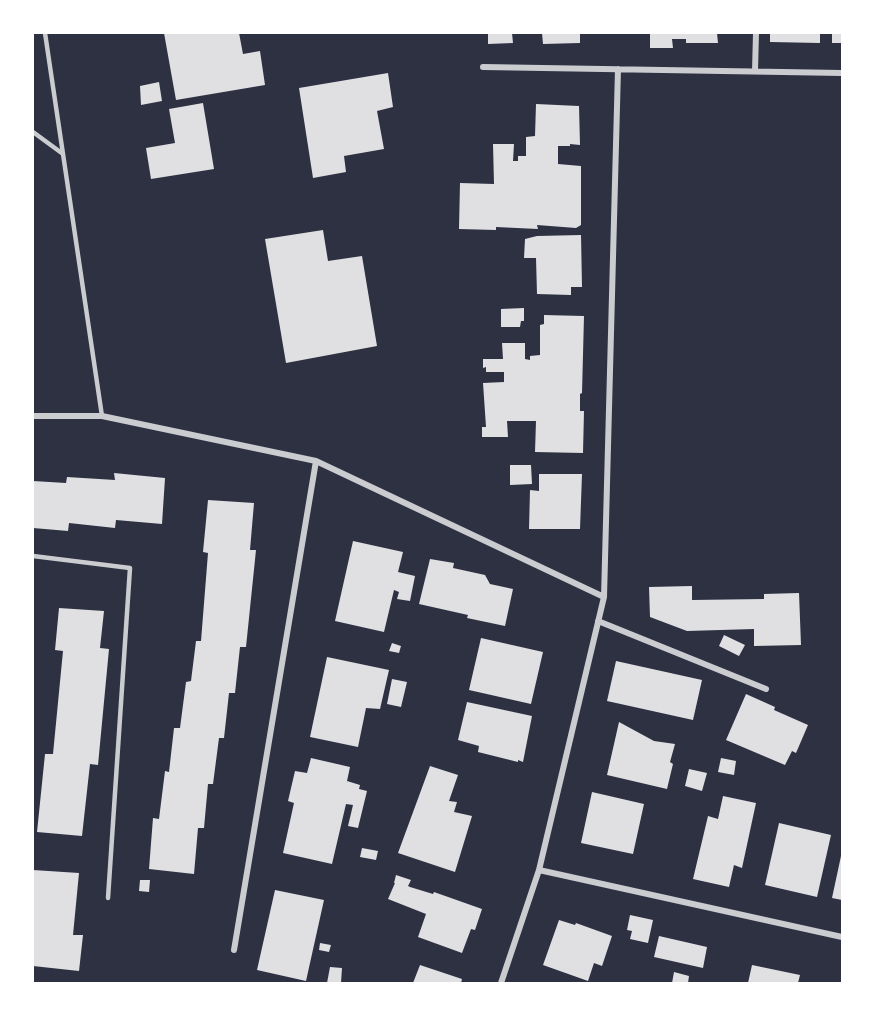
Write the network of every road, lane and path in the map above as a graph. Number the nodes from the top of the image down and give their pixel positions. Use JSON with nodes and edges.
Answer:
{"nodes":[{"id":1,"x":45,"y":33,"type":"edge"},
{"id":2,"x":756,"y":33,"type":"edge"},
{"id":3,"x":483,"y":67,"type":"dead end"},
{"id":4,"x":618,"y":69,"type":"junction"},
{"id":5,"x":755,"y":71,"type":"junction"},
{"id":6,"x":842,"y":73,"type":"edge"},
{"id":7,"x":33,"y":132,"type":"edge"},
{"id":8,"x":63,"y":153,"type":"junction"},
{"id":9,"x":33,"y":416,"type":"edge"},
{"id":10,"x":102,"y":416,"type":"junction"},
{"id":11,"x":316,"y":461,"type":"junction"},
{"id":12,"x":33,"y":556,"type":"edge"},
{"id":13,"x":604,"y":597,"type":"junction"},
{"id":14,"x":598,"y":621,"type":"junction"},
{"id":15,"x":766,"y":689,"type":"dead end"},
{"id":16,"x":539,"y":870,"type":"junction"},
{"id":17,"x":108,"y":898,"type":"dead end"},
{"id":18,"x":842,"y":938,"type":"edge"},
{"id":19,"x":234,"y":950,"type":"dead end"},
{"id":20,"x":501,"y":983,"type":"edge"}],
"edges":[{"from":1,"to":8,"type":"lane"},
{"from":2,"to":5,"type":"street"},
{"from":3,"to":4,"type":"street"},
{"from":4,"to":5,"type":"street"},
{"from":4,"to":13,"type":"street"},
{"from":5,"to":6,"type":"street"},
{"from":7,"to":8,"type":"lane"},
{"from":8,"to":10,"type":"lane"},
{"from":9,"to":10,"type":"street"},
{"from":10,"to":11,"type":"street"},
{"from":11,"to":13,"type":"street"},
{"from":11,"to":19,"type":"street"},
{"from":12,"to":17,"type":"lane"},
{"from":13,"to":14,"type":"street"},
{"from":14,"to":15,"type":"street"},
{"from":14,"to":16,"type":"street"},
{"from":16,"to":18,"type":"street"},
{"from":16,"to":20,"type":"street"}]}
